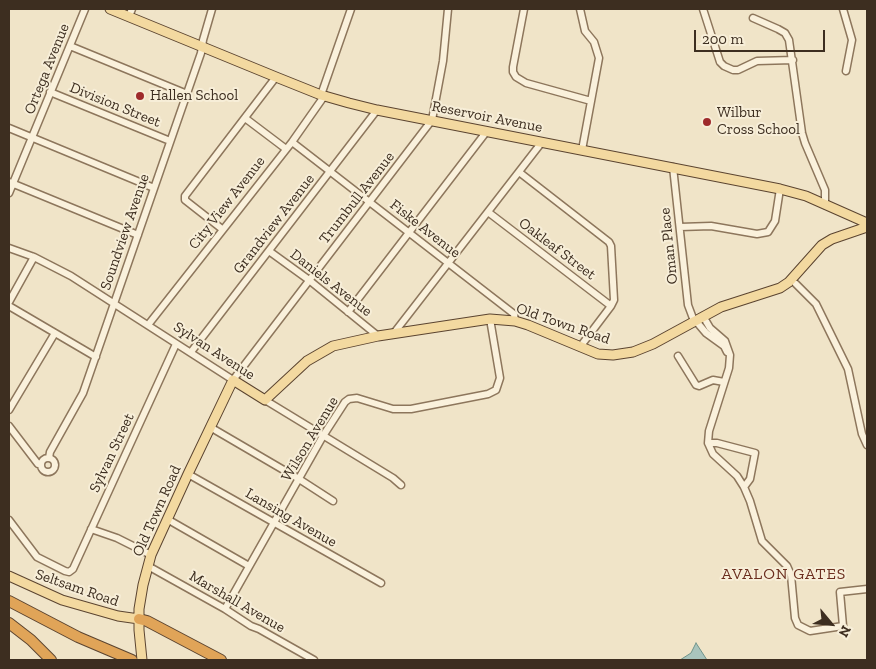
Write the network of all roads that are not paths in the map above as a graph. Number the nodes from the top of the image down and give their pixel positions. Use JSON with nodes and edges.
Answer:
{"nodes":[{"id":1,"x":85,"y":9,"type":"edge"},
{"id":2,"x":110,"y":9,"type":"edge"},
{"id":3,"x":212,"y":9,"type":"edge"},
{"id":4,"x":351,"y":9,"type":"edge"},
{"id":5,"x":448,"y":9,"type":"edge"},
{"id":6,"x":524,"y":9,"type":"edge"},
{"id":7,"x":580,"y":9,"type":"edge"},
{"id":8,"x":703,"y":9,"type":"edge"},
{"id":9,"x":843,"y":9,"type":"edge"},
{"id":10,"x":131,"y":13,"type":"edge"},
{"id":11,"x":753,"y":18,"type":"dead end"},
{"id":12,"x":70,"y":46,"type":"junction"},
{"id":13,"x":202,"y":46,"type":"junction"},
{"id":14,"x":793,"y":60,"type":"junction"},
{"id":15,"x":846,"y":71,"type":"dead end"},
{"id":16,"x":276,"y":77,"type":"junction"},
{"id":17,"x":50,"y":92,"type":"junction"},
{"id":18,"x":187,"y":94,"type":"junction"},
{"id":19,"x":323,"y":95,"type":"junction"},
{"id":20,"x":591,"y":101,"type":"junction"},
{"id":21,"x":377,"y":110,"type":"junction"},
{"id":22,"x":246,"y":118,"type":"junction"},
{"id":23,"x":432,"y":120,"type":"junction"},
{"id":24,"x":9,"y":128,"type":"edge"},
{"id":25,"x":487,"y":132,"type":"junction"},
{"id":26,"x":32,"y":138,"type":"junction"},
{"id":27,"x":170,"y":141,"type":"junction"},
{"id":28,"x":292,"y":142,"type":"junction"},
{"id":29,"x":542,"y":142,"type":"junction"},
{"id":30,"x":286,"y":149,"type":"junction"},
{"id":31,"x":582,"y":150,"type":"junction"},
{"id":32,"x":673,"y":167,"type":"junction"},
{"id":33,"x":331,"y":172,"type":"junction"},
{"id":34,"x":519,"y":172,"type":"junction"},
{"id":35,"x":11,"y":183,"type":"edge"},
{"id":36,"x":154,"y":188,"type":"junction"},
{"id":37,"x":780,"y":189,"type":"junction"},
{"id":38,"x":9,"y":193,"type":"edge"},
{"id":39,"x":370,"y":202,"type":"junction"},
{"id":40,"x":825,"y":204,"type":"junction"},
{"id":41,"x":488,"y":212,"type":"junction"},
{"id":42,"x":867,"y":225,"type":"edge"},
{"id":43,"x":680,"y":227,"type":"junction"},
{"id":44,"x":222,"y":230,"type":"junction"},
{"id":45,"x":409,"y":232,"type":"junction"},
{"id":46,"x":138,"y":235,"type":"junction"},
{"id":47,"x":9,"y":248,"type":"edge"},
{"id":48,"x":269,"y":251,"type":"junction"},
{"id":49,"x":34,"y":257,"type":"junction"},
{"id":50,"x":449,"y":263,"type":"junction"},
{"id":51,"x":309,"y":280,"type":"junction"},
{"id":52,"x":796,"y":284,"type":"dead end"},
{"id":53,"x":9,"y":302,"type":"edge"},
{"id":54,"x":114,"y":303,"type":"junction"},
{"id":55,"x":9,"y":306,"type":"edge"},
{"id":56,"x":611,"y":306,"type":"junction"},
{"id":57,"x":348,"y":312,"type":"junction"},
{"id":58,"x":490,"y":319,"type":"junction"},
{"id":59,"x":698,"y":319,"type":"junction"},
{"id":60,"x":514,"y":320,"type":"junction"},
{"id":61,"x":148,"y":325,"type":"junction"},
{"id":62,"x":55,"y":333,"type":"junction"},
{"id":63,"x":394,"y":333,"type":"junction"},
{"id":64,"x":378,"y":336,"type":"junction"},
{"id":65,"x":176,"y":344,"type":"junction"},
{"id":66,"x":580,"y":347,"type":"junction"},
{"id":67,"x":190,"y":352,"type":"junction"},
{"id":68,"x":678,"y":356,"type":"dead end"},
{"id":69,"x":96,"y":358,"type":"junction"},
{"id":70,"x":725,"y":379,"type":"junction"},
{"id":71,"x":233,"y":380,"type":"junction"},
{"id":72,"x":265,"y":400,"type":"junction"},
{"id":73,"x":9,"y":410,"type":"edge"},
{"id":74,"x":9,"y":426,"type":"edge"},
{"id":75,"x":210,"y":427,"type":"junction"},
{"id":76,"x":323,"y":436,"type":"junction"},
{"id":77,"x":708,"y":443,"type":"junction"},
{"id":78,"x":867,"y":446,"type":"edge"},
{"id":79,"x":49,"y":458,"type":"junction"},
{"id":80,"x":41,"y":464,"type":"junction"},
{"id":81,"x":188,"y":474,"type":"junction"},
{"id":82,"x":300,"y":479,"type":"junction"},
{"id":83,"x":401,"y":485,"type":"dead end"},
{"id":84,"x":744,"y":487,"type":"junction"},
{"id":85,"x":333,"y":501,"type":"dead end"},
{"id":86,"x":167,"y":519,"type":"junction"},
{"id":87,"x":9,"y":520,"type":"edge"},
{"id":88,"x":274,"y":522,"type":"junction"},
{"id":89,"x":91,"y":529,"type":"junction"},
{"id":90,"x":151,"y":555,"type":"junction"},
{"id":91,"x":148,"y":566,"type":"junction"},
{"id":92,"x":249,"y":566,"type":"junction"},
{"id":93,"x":9,"y":576,"type":"edge"},
{"id":94,"x":381,"y":583,"type":"dead end"},
{"id":95,"x":867,"y":589,"type":"edge"},
{"id":96,"x":9,"y":601,"type":"edge"},
{"id":97,"x":225,"y":609,"type":"junction"},
{"id":98,"x":138,"y":619,"type":"junction"},
{"id":99,"x":9,"y":623,"type":"edge"},
{"id":100,"x":141,"y":657,"type":"edge"},
{"id":101,"x":51,"y":660,"type":"edge"},
{"id":102,"x":132,"y":660,"type":"edge"},
{"id":103,"x":221,"y":660,"type":"edge"},
{"id":104,"x":314,"y":660,"type":"edge"}],
"edges":[{"from":1,"to":12,"type":"street","name":"Ortega Avenue"},
{"from":2,"to":10,"type":"main road","name":"Reservoir Avenue"},
{"from":3,"to":13,"type":"street","name":"Soundview Avenue"},
{"from":4,"to":19,"type":"street","name":"City View Avenue"},
{"from":5,"to":23,"type":"street","name":"Trumbull Avenue"},
{"from":6,"to":20,"type":"street"},
{"from":7,"to":20,"type":"street"},
{"from":8,"to":14,"type":"street"},
{"from":9,"to":15,"type":"street"},
{"from":10,"to":13,"type":"main road","name":"Reservoir Avenue"},
{"from":11,"to":14,"type":"street"},
{"from":12,"to":17,"type":"street","name":"Ortega Avenue"},
{"from":12,"to":18,"type":"street"},
{"from":13,"to":16,"type":"main road","name":"Reservoir Avenue"},
{"from":13,"to":18,"type":"street","name":"Soundview Avenue"},
{"from":14,"to":40,"type":"street"},
{"from":16,"to":19,"type":"main road","name":"Reservoir Avenue"},
{"from":16,"to":22,"type":"street"},
{"from":17,"to":26,"type":"street","name":"Ortega Avenue"},
{"from":17,"to":27,"type":"street","name":"Division Street"},
{"from":18,"to":27,"type":"street","name":"Soundview Avenue"},
{"from":19,"to":21,"type":"main road","name":"Reservoir Avenue"},
{"from":19,"to":28,"type":"street","name":"City View Avenue"},
{"from":20,"to":31,"type":"street"},
{"from":21,"to":23,"type":"main road","name":"Reservoir Avenue"},
{"from":21,"to":33,"type":"street","name":"Grandview Avenue"},
{"from":22,"to":30,"type":"street"},
{"from":22,"to":44,"type":"street"},
{"from":23,"to":25,"type":"main road","name":"Reservoir Avenue"},
{"from":23,"to":39,"type":"street","name":"Trumbull Avenue"},
{"from":24,"to":26,"type":"street"},
{"from":25,"to":29,"type":"main road","name":"Reservoir Avenue"},
{"from":25,"to":45,"type":"street"},
{"from":26,"to":35,"type":"street","name":"Ortega Avenue"},
{"from":26,"to":36,"type":"street"},
{"from":27,"to":36,"type":"street","name":"Soundview Avenue"},
{"from":28,"to":30,"type":"street","name":"City View Avenue"},
{"from":28,"to":33,"type":"street","name":"Fiske Avenue"},
{"from":29,"to":31,"type":"main road","name":"Reservoir Avenue"},
{"from":29,"to":34,"type":"street"},
{"from":30,"to":44,"type":"street","name":"City View Avenue"},
{"from":31,"to":32,"type":"main road","name":"Reservoir Avenue"},
{"from":32,"to":37,"type":"main road","name":"Reservoir Avenue"},
{"from":32,"to":43,"type":"street","name":"Oman Place"},
{"from":33,"to":39,"type":"street","name":"Fiske Avenue"},
{"from":33,"to":48,"type":"street","name":"Grandview Avenue"},
{"from":34,"to":41,"type":"street"},
{"from":34,"to":56,"type":"street"},
{"from":35,"to":38,"type":"street","name":"Ortega Avenue"},
{"from":35,"to":46,"type":"street"},
{"from":36,"to":46,"type":"street","name":"Soundview Avenue"},
{"from":37,"to":40,"type":"main road","name":"Reservoir Avenue"},
{"from":37,"to":43,"type":"street"},
{"from":39,"to":45,"type":"street","name":"Fiske Avenue"},
{"from":39,"to":51,"type":"street","name":"Trumbull Avenue"},
{"from":40,"to":42,"type":"main road","name":"Reservoir Avenue"},
{"from":41,"to":50,"type":"street"},
{"from":41,"to":56,"type":"street","name":"Oakleaf Street"},
{"from":42,"to":59,"type":"main road","name":"Old Town Road"},
{"from":43,"to":59,"type":"street","name":"Oman Place"},
{"from":44,"to":61,"type":"street","name":"City View Avenue"},
{"from":45,"to":50,"type":"street","name":"Fiske Avenue"},
{"from":45,"to":57,"type":"street"},
{"from":46,"to":54,"type":"street","name":"Soundview Avenue"},
{"from":47,"to":49,"type":"street","name":"Sylvan Avenue"},
{"from":48,"to":51,"type":"street","name":"Daniels Avenue"},
{"from":48,"to":67,"type":"street","name":"Grandview Avenue"},
{"from":49,"to":53,"type":"street"},
{"from":49,"to":54,"type":"street","name":"Sylvan Avenue"},
{"from":50,"to":60,"type":"street","name":"Fiske Avenue"},
{"from":50,"to":63,"type":"street"},
{"from":51,"to":57,"type":"street","name":"Daniels Avenue"},
{"from":51,"to":71,"type":"street","name":"Trumbull Avenue"},
{"from":52,"to":78,"type":"street"},
{"from":54,"to":61,"type":"street","name":"Sylvan Avenue"},
{"from":54,"to":69,"type":"street","name":"Soundview Avenue"},
{"from":55,"to":62,"type":"street"},
{"from":56,"to":66,"type":"street"},
{"from":57,"to":64,"type":"street","name":"Daniels Avenue"},
{"from":58,"to":60,"type":"main road","name":"Old Town Road"},
{"from":58,"to":63,"type":"main road","name":"Old Town Road"},
{"from":58,"to":76,"type":"street","name":"Wilson Avenue"},
{"from":59,"to":66,"type":"main road","name":"Old Town Road"},
{"from":59,"to":70,"type":"street"},
{"from":60,"to":66,"type":"main road","name":"Old Town Road"},
{"from":61,"to":65,"type":"street","name":"Sylvan Avenue"},
{"from":62,"to":69,"type":"street"},
{"from":62,"to":73,"type":"street"},
{"from":63,"to":64,"type":"main road","name":"Old Town Road"},
{"from":64,"to":72,"type":"main road","name":"Old Town Road"},
{"from":65,"to":67,"type":"street","name":"Sylvan Avenue"},
{"from":65,"to":89,"type":"street","name":"Sylvan Street"},
{"from":67,"to":71,"type":"street","name":"Sylvan Avenue"},
{"from":68,"to":70,"type":"street"},
{"from":69,"to":79,"type":"street","name":"Soundview Avenue"},
{"from":70,"to":77,"type":"street"},
{"from":71,"to":72,"type":"main road","name":"Sylvan Avenue"},
{"from":71,"to":75,"type":"main road","name":"Old Town Road"},
{"from":72,"to":76,"type":"street","name":"Sylvan Avenue"},
{"from":74,"to":80,"type":"street"},
{"from":75,"to":81,"type":"main road","name":"Old Town Road"},
{"from":75,"to":82,"type":"street"},
{"from":76,"to":82,"type":"street","name":"Wilson Avenue"},
{"from":76,"to":83,"type":"street","name":"Sylvan Avenue"},
{"from":77,"to":84,"type":"street"},
{"from":77,"to":84,"type":"street"},
{"from":79,"to":80,"type":"street","name":"Soundview Avenue"},
{"from":79,"to":80,"type":"street","name":"Soundview Avenue"},
{"from":81,"to":86,"type":"main road","name":"Old Town Road"},
{"from":81,"to":88,"type":"street","name":"Lansing Avenue"},
{"from":82,"to":85,"type":"street"},
{"from":82,"to":88,"type":"street","name":"Wilson Avenue"},
{"from":84,"to":95,"type":"street"},
{"from":86,"to":90,"type":"main road","name":"Old Town Road"},
{"from":86,"to":92,"type":"street"},
{"from":87,"to":89,"type":"street","name":"Sylvan Street"},
{"from":88,"to":92,"type":"street","name":"Wilson Avenue"},
{"from":88,"to":94,"type":"street","name":"Lansing Avenue"},
{"from":89,"to":90,"type":"street"},
{"from":90,"to":91,"type":"main road","name":"Old Town Road"},
{"from":91,"to":97,"type":"street","name":"Marshall Avenue"},
{"from":91,"to":98,"type":"main road","name":"Old Town Road"},
{"from":92,"to":97,"type":"street","name":"Wilson Avenue"},
{"from":93,"to":98,"type":"main road","name":"Seltsam Road"},
{"from":96,"to":102,"type":"highway"},
{"from":97,"to":104,"type":"street","name":"Marshall Avenue"},
{"from":98,"to":100,"type":"main road","name":"Old Town Road"},
{"from":98,"to":103,"type":"highway"},
{"from":99,"to":101,"type":"highway"}]}
